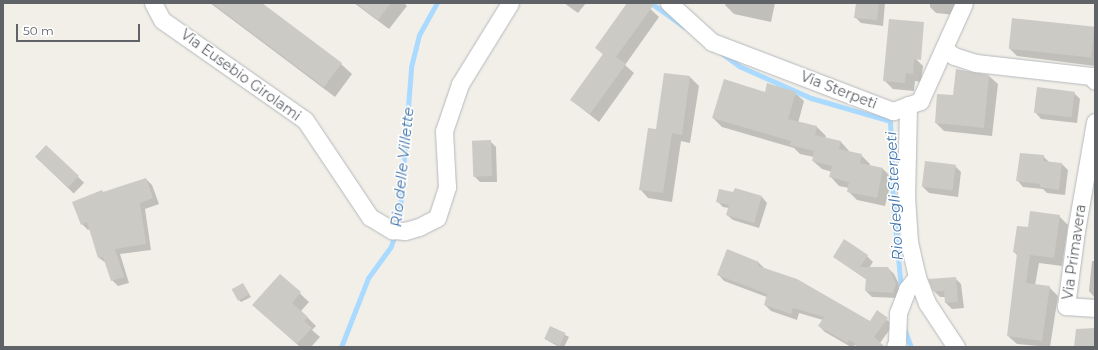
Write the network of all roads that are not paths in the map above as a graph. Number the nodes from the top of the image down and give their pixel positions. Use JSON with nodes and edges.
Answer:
{"nodes":[{"id":1,"x":153,"y":3,"type":"edge"},
{"id":2,"x":510,"y":3,"type":"edge"},
{"id":3,"x":669,"y":3,"type":"edge"},
{"id":4,"x":964,"y":3,"type":"edge"},
{"id":5,"x":944,"y":49,"type":"junction"},
{"id":6,"x":1095,"y":66,"type":"edge"},
{"id":7,"x":1088,"y":78,"type":"edge"},
{"id":8,"x":908,"y":105,"type":"junction"},
{"id":9,"x":1095,"y":122,"type":"edge"},
{"id":10,"x":917,"y":277,"type":"junction"},
{"id":11,"x":1095,"y":308,"type":"edge"},
{"id":12,"x":895,"y":347,"type":"edge"},
{"id":13,"x":956,"y":347,"type":"edge"}],
"edges":[{"from":1,"to":2,"type":"street","name":"Via Eusebio Girolami"},
{"from":3,"to":8,"type":"street","name":"Via Sterpeti"},
{"from":4,"to":5,"type":"street","name":"Via Sterpeti"},
{"from":5,"to":7,"type":"street"},
{"from":5,"to":8,"type":"street","name":"Via Sterpeti"},
{"from":6,"to":7,"type":"street"},
{"from":8,"to":10,"type":"street"},
{"from":9,"to":11,"type":"street","name":"Via Primavera"},
{"from":10,"to":12,"type":"street"},
{"from":10,"to":13,"type":"street"}]}
